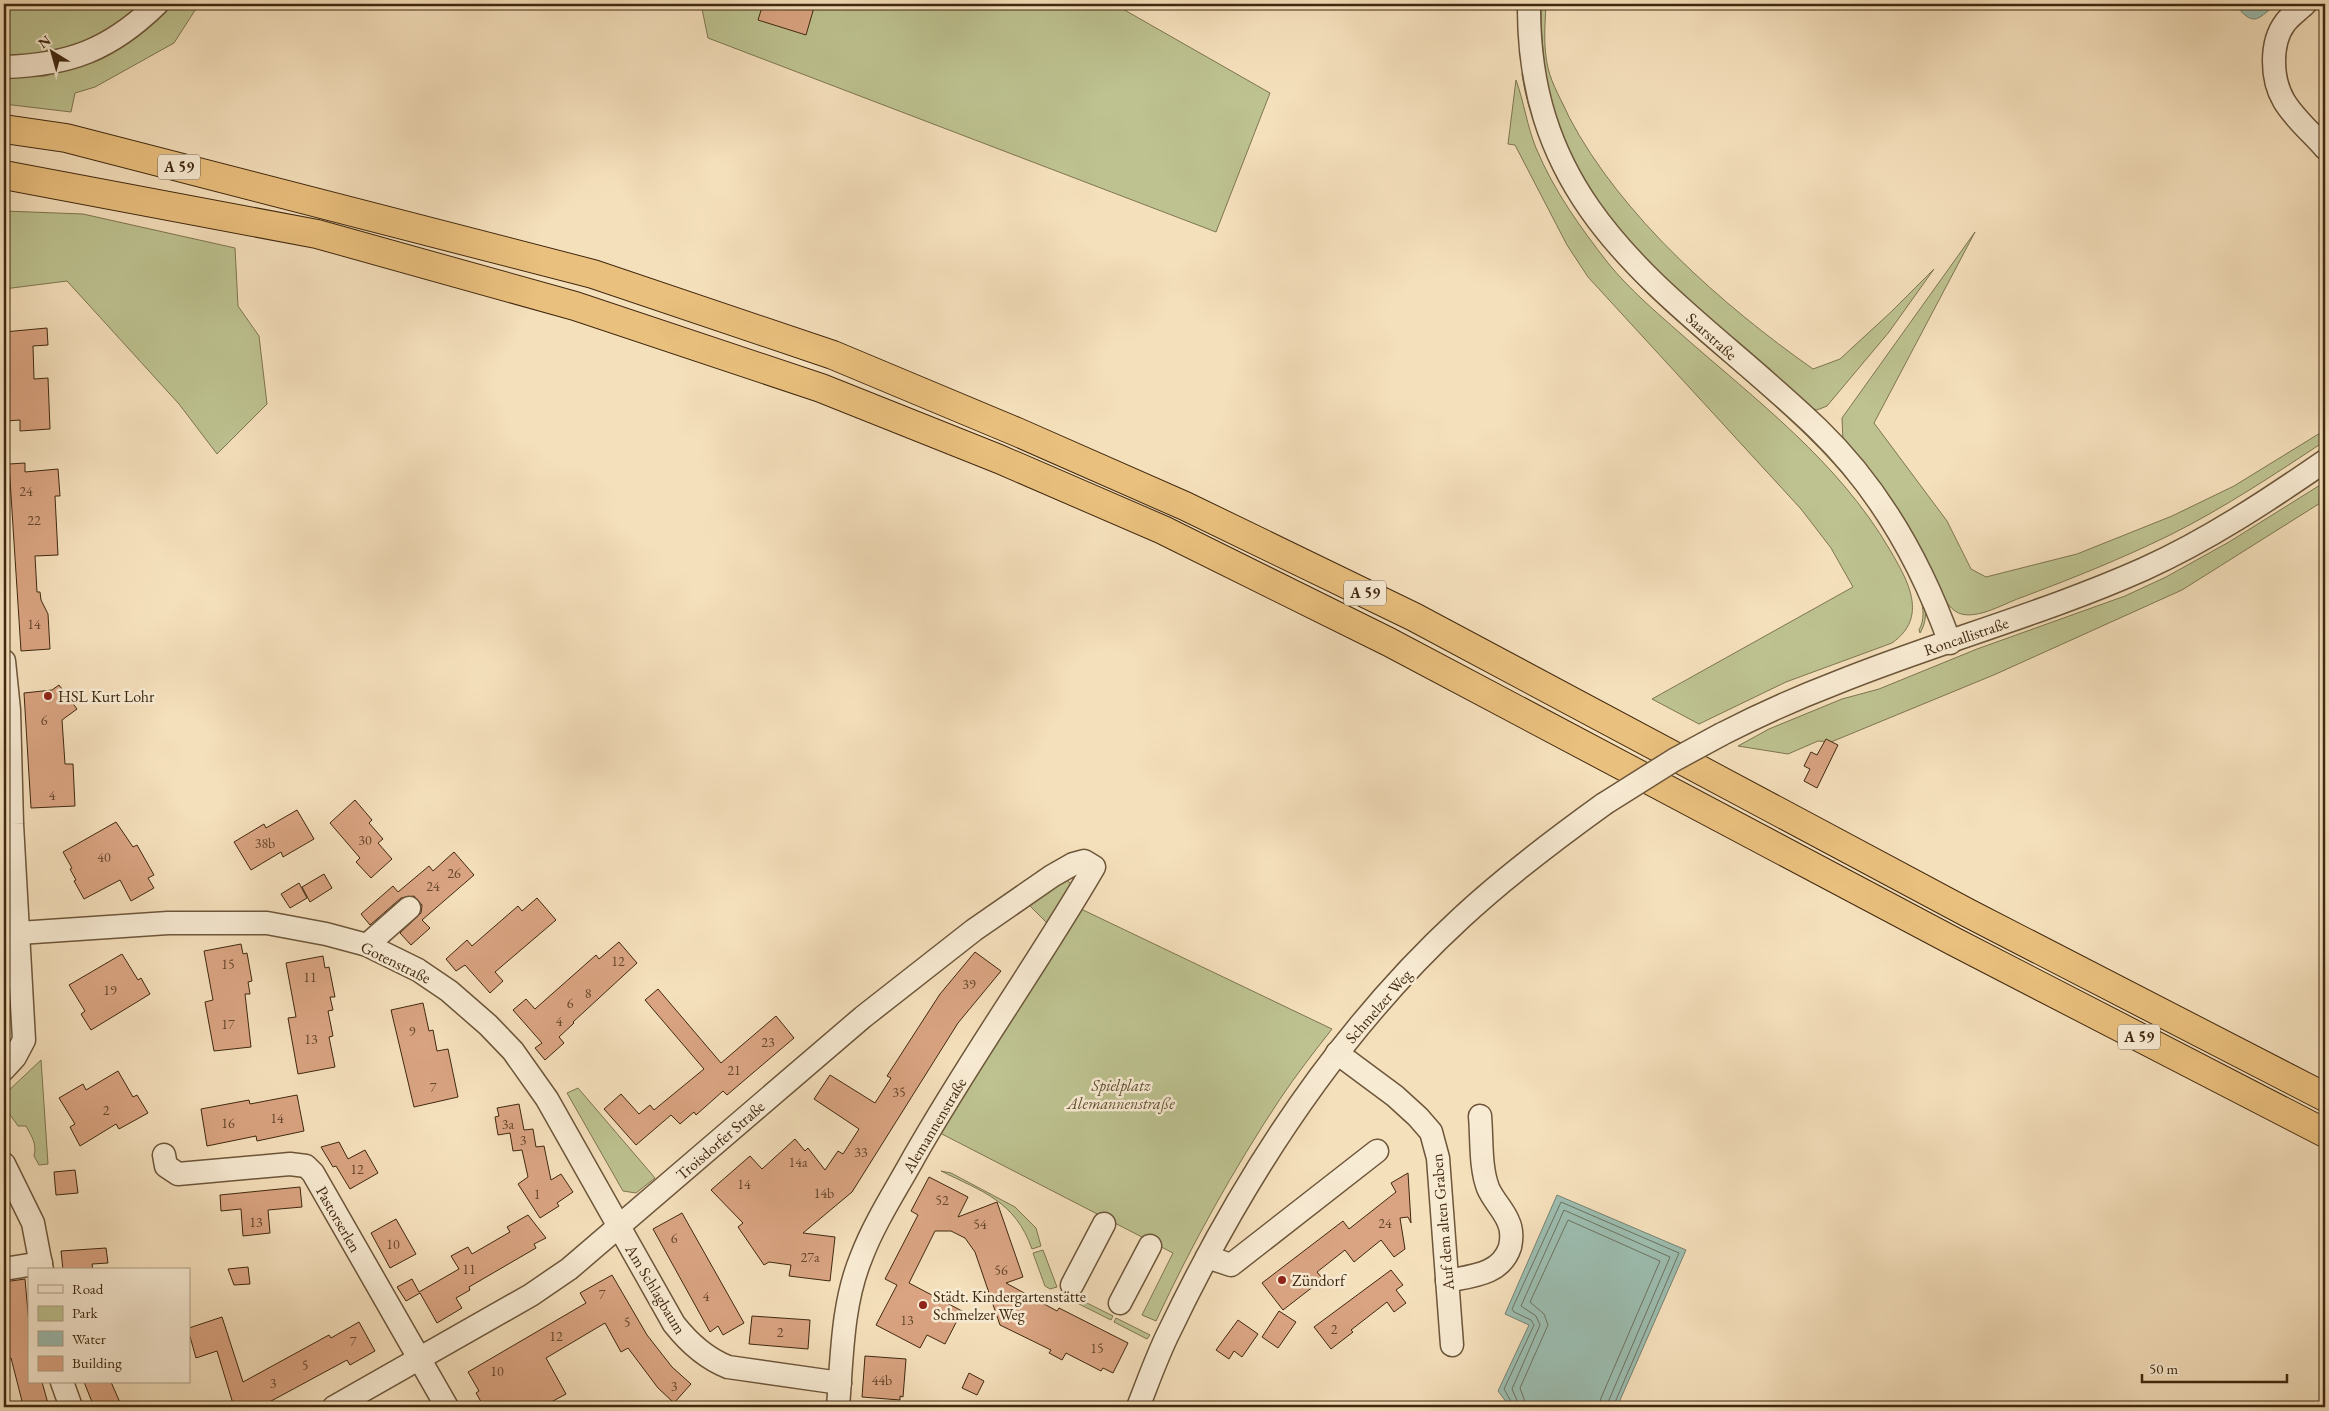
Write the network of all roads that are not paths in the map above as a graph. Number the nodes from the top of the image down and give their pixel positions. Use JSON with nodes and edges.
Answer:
{"nodes":[{"id":1,"x":157,"y":4,"type":"edge"},
{"id":2,"x":1529,"y":4,"type":"edge"},
{"id":3,"x":2305,"y":4,"type":"edge"},
{"id":4,"x":4,"y":67,"type":"edge"},
{"id":5,"x":4,"y":129,"type":"edge"},
{"id":6,"x":2325,"y":148,"type":"edge"},
{"id":7,"x":4,"y":175,"type":"edge"},
{"id":8,"x":2325,"y":461,"type":"edge"},
{"id":9,"x":1950,"y":643,"type":"junction"},
{"id":10,"x":4,"y":661,"type":"edge"},
{"id":11,"x":6,"y":710,"type":"edge"},
{"id":12,"x":1604,"y":804,"type":"joint"},
{"id":13,"x":1094,"y":867,"type":"joint"},
{"id":14,"x":409,"y":908,"type":"dead end"},
{"id":15,"x":14,"y":943,"type":"edge"},
{"id":16,"x":367,"y":945,"type":"junction"},
{"id":17,"x":1337,"y":1053,"type":"junction"},
{"id":18,"x":4,"y":1069,"type":"edge"},
{"id":19,"x":2325,"y":1096,"type":"edge"},
{"id":20,"x":1480,"y":1116,"type":"dead end"},
{"id":21,"x":2325,"y":1133,"type":"edge"},
{"id":22,"x":1377,"y":1151,"type":"dead end"},
{"id":23,"x":164,"y":1154,"type":"dead end"},
{"id":24,"x":4,"y":1164,"type":"edge"},
{"id":25,"x":1104,"y":1224,"type":"dead end"},
{"id":26,"x":620,"y":1226,"type":"junction"},
{"id":27,"x":1150,"y":1246,"type":"dead end"},
{"id":28,"x":1207,"y":1257,"type":"junction"},
{"id":29,"x":42,"y":1267,"type":"edge"},
{"id":30,"x":4,"y":1269,"type":"edge"},
{"id":31,"x":1447,"y":1281,"type":"junction"},
{"id":32,"x":1072,"y":1285,"type":"dead end"},
{"id":33,"x":1120,"y":1303,"type":"dead end"},
{"id":34,"x":1452,"y":1345,"type":"dead end"},
{"id":35,"x":420,"y":1360,"type":"junction"},
{"id":36,"x":840,"y":1383,"type":"junction"},
{"id":37,"x":63,"y":1384,"type":"edge"},
{"id":38,"x":71,"y":1407,"type":"edge"},
{"id":39,"x":334,"y":1407,"type":"edge"},
{"id":40,"x":447,"y":1407,"type":"edge"},
{"id":41,"x":838,"y":1407,"type":"edge"},
{"id":42,"x":1138,"y":1407,"type":"edge"}],
"edges":[{"from":1,"to":4,"type":"street"},
{"from":2,"to":9,"type":"street","name":"Saarstraße"},
{"from":3,"to":6,"type":"street"},
{"from":5,"to":19,"type":"highway","number":"A 59"},
{"from":7,"to":21,"type":"highway","number":"A 59"},
{"from":8,"to":9,"type":"street","name":"Roncallistraße"},
{"from":9,"to":12,"type":"street","name":"Roncallistraße","bridge":true},
{"from":10,"to":11,"type":"street"},
{"from":11,"to":15,"type":"street"},
{"from":12,"to":17,"type":"street","name":"Schmelzer Weg"},
{"from":13,"to":26,"type":"street","name":"Troisdorfer Straße"},
{"from":13,"to":36,"type":"street","name":"Alemannenstraße"},
{"from":14,"to":16,"type":"street"},
{"from":15,"to":16,"type":"street","name":"Gotenstraße"},
{"from":15,"to":18,"type":"street"},
{"from":16,"to":26,"type":"street","name":"Gotenstraße"},
{"from":17,"to":28,"type":"street","name":"Schmelzer Weg"},
{"from":17,"to":31,"type":"street","name":"Auf dem alten Graben"},
{"from":20,"to":31,"type":"street"},
{"from":22,"to":28,"type":"street"},
{"from":23,"to":35,"type":"street","name":"Pastorserlen"},
{"from":24,"to":29,"type":"street"},
{"from":25,"to":32,"type":"street"},
{"from":26,"to":35,"type":"street","name":"Troisdorfer Straße"},
{"from":26,"to":36,"type":"street","name":"Am Schlagbaum"},
{"from":27,"to":33,"type":"street"},
{"from":28,"to":42,"type":"street","name":"Schmelzer Weg"},
{"from":29,"to":30,"type":"street"},
{"from":31,"to":34,"type":"street","name":"Auf dem alten Graben"},
{"from":35,"to":39,"type":"street","name":"Troisdorfer Straße"},
{"from":35,"to":40,"type":"street","name":"Pastorserlen"},
{"from":36,"to":41,"type":"street","name":"Alemannenstraße"},
{"from":37,"to":38,"type":"street"}]}
